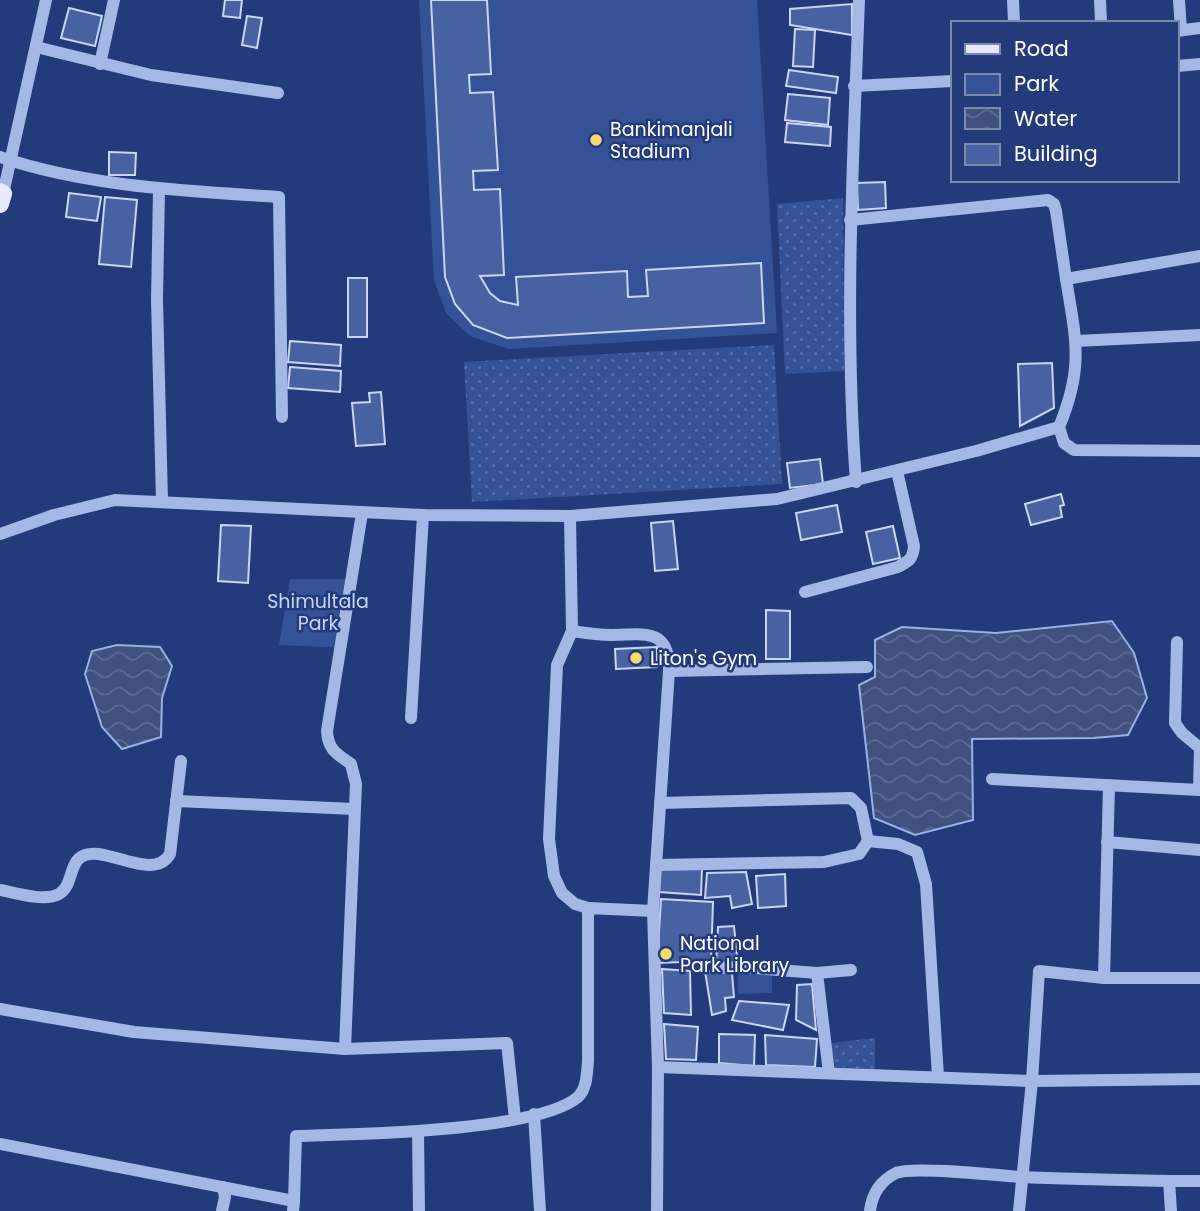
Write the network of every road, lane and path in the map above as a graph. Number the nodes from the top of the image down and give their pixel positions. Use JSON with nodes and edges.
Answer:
{"nodes":[{"id":1,"x":46,"y":0,"type":"edge"},
{"id":2,"x":114,"y":0,"type":"edge"},
{"id":3,"x":859,"y":0,"type":"edge"},
{"id":4,"x":1013,"y":0,"type":"edge"},
{"id":5,"x":1100,"y":0,"type":"edge"},
{"id":6,"x":1179,"y":0,"type":"edge"},
{"id":7,"x":1014,"y":21,"type":"edge"},
{"id":8,"x":1101,"y":21,"type":"edge"},
{"id":9,"x":1200,"y":28,"type":"edge"},
{"id":10,"x":1179,"y":31,"type":"edge"},
{"id":11,"x":36,"y":47,"type":"junction"},
{"id":12,"x":100,"y":64,"type":"junction"},
{"id":13,"x":1200,"y":64,"type":"edge"},
{"id":14,"x":1179,"y":66,"type":"edge"},
{"id":15,"x":951,"y":81,"type":"edge"},
{"id":16,"x":854,"y":86,"type":"junction"},
{"id":17,"x":278,"y":93,"type":"dead end"},
{"id":18,"x":5,"y":159,"type":"edge"},
{"id":19,"x":159,"y":190,"type":"junction"},
{"id":20,"x":1,"y":197,"type":"edge"},
{"id":21,"x":849,"y":220,"type":"junction"},
{"id":22,"x":1200,"y":256,"type":"edge"},
{"id":23,"x":1066,"y":278,"type":"junction"},
{"id":24,"x":1200,"y":335,"type":"edge"},
{"id":25,"x":1076,"y":341,"type":"junction"},
{"id":26,"x":282,"y":417,"type":"dead end"},
{"id":27,"x":1059,"y":427,"type":"junction"},
{"id":28,"x":1200,"y":451,"type":"edge"},
{"id":29,"x":897,"y":471,"type":"junction"},
{"id":30,"x":856,"y":482,"type":"junction"},
{"id":31,"x":162,"y":501,"type":"junction"},
{"id":32,"x":362,"y":513,"type":"junction"},
{"id":33,"x":423,"y":515,"type":"junction"},
{"id":34,"x":570,"y":516,"type":"junction"},
{"id":35,"x":0,"y":534,"type":"edge"},
{"id":36,"x":805,"y":592,"type":"dead end"},
{"id":37,"x":572,"y":631,"type":"junction"},
{"id":38,"x":1177,"y":642,"type":"dead end"},
{"id":39,"x":867,"y":667,"type":"dead end"},
{"id":40,"x":669,"y":671,"type":"junction"},
{"id":41,"x":411,"y":718,"type":"dead end"},
{"id":42,"x":1200,"y":748,"type":"edge"},
{"id":43,"x":181,"y":761,"type":"dead end"},
{"id":44,"x":992,"y":779,"type":"dead end"},
{"id":45,"x":1109,"y":785,"type":"junction"},
{"id":46,"x":176,"y":801,"type":"junction"},
{"id":47,"x":660,"y":803,"type":"junction"},
{"id":48,"x":354,"y":809,"type":"junction"},
{"id":49,"x":867,"y":841,"type":"junction"},
{"id":50,"x":1107,"y":842,"type":"junction"},
{"id":51,"x":1200,"y":850,"type":"edge"},
{"id":52,"x":656,"y":865,"type":"junction"},
{"id":53,"x":0,"y":890,"type":"edge"},
{"id":54,"x":588,"y":908,"type":"junction"},
{"id":55,"x":653,"y":911,"type":"junction"},
{"id":56,"x":719,"y":968,"type":"dead end"},
{"id":57,"x":851,"y":971,"type":"dead end"},
{"id":58,"x":817,"y":973,"type":"junction"},
{"id":59,"x":1104,"y":978,"type":"junction"},
{"id":60,"x":1200,"y":978,"type":"edge"},
{"id":61,"x":0,"y":1009,"type":"edge"},
{"id":62,"x":345,"y":1049,"type":"junction"},
{"id":63,"x":658,"y":1067,"type":"junction"},
{"id":64,"x":829,"y":1073,"type":"junction"},
{"id":65,"x":938,"y":1077,"type":"junction"},
{"id":66,"x":1200,"y":1079,"type":"edge"},
{"id":67,"x":1032,"y":1081,"type":"junction"},
{"id":68,"x":534,"y":1114,"type":"junction"},
{"id":69,"x":514,"y":1119,"type":"junction"},
{"id":70,"x":418,"y":1131,"type":"junction"},
{"id":71,"x":0,"y":1144,"type":"edge"},
{"id":72,"x":1023,"y":1177,"type":"junction"},
{"id":73,"x":1169,"y":1181,"type":"junction"},
{"id":74,"x":1200,"y":1181,"type":"edge"},
{"id":75,"x":223,"y":1187,"type":"junction"},
{"id":76,"x":294,"y":1206,"type":"edge"},
{"id":77,"x":222,"y":1211,"type":"edge"},
{"id":78,"x":419,"y":1211,"type":"edge"},
{"id":79,"x":540,"y":1211,"type":"edge"},
{"id":80,"x":657,"y":1211,"type":"edge"},
{"id":81,"x":870,"y":1211,"type":"edge"},
{"id":82,"x":1019,"y":1211,"type":"edge"},
{"id":83,"x":1171,"y":1211,"type":"edge"}],
"edges":[{"from":1,"to":11,"type":"street"},
{"from":2,"to":12,"type":"street"},
{"from":3,"to":16,"type":"street"},
{"from":4,"to":7,"type":"street"},
{"from":5,"to":8,"type":"street"},
{"from":6,"to":10,"type":"street"},
{"from":9,"to":10,"type":"street"},
{"from":11,"to":12,"type":"street"},
{"from":11,"to":18,"type":"street"},
{"from":12,"to":17,"type":"street"},
{"from":13,"to":14,"type":"street"},
{"from":15,"to":16,"type":"street"},
{"from":16,"to":21,"type":"street"},
{"from":18,"to":19,"type":"street"},
{"from":18,"to":20,"type":"street"},
{"from":19,"to":26,"type":"street"},
{"from":19,"to":31,"type":"street"},
{"from":21,"to":23,"type":"street"},
{"from":21,"to":30,"type":"street"},
{"from":22,"to":23,"type":"street"},
{"from":23,"to":25,"type":"street"},
{"from":24,"to":25,"type":"street"},
{"from":25,"to":27,"type":"street"},
{"from":27,"to":28,"type":"street"},
{"from":27,"to":29,"type":"street"},
{"from":29,"to":30,"type":"street"},
{"from":29,"to":36,"type":"street"},
{"from":30,"to":34,"type":"street"},
{"from":31,"to":32,"type":"street"},
{"from":31,"to":35,"type":"street"},
{"from":32,"to":33,"type":"street"},
{"from":32,"to":48,"type":"street"},
{"from":33,"to":34,"type":"street"},
{"from":33,"to":41,"type":"street"},
{"from":34,"to":37,"type":"street"},
{"from":37,"to":40,"type":"street"},
{"from":37,"to":54,"type":"street"},
{"from":38,"to":42,"type":"street"},
{"from":39,"to":40,"type":"street"},
{"from":40,"to":47,"type":"street"},
{"from":42,"to":45,"type":"street"},
{"from":43,"to":46,"type":"street"},
{"from":44,"to":45,"type":"street"},
{"from":45,"to":50,"type":"street"},
{"from":46,"to":48,"type":"street"},
{"from":46,"to":53,"type":"street"},
{"from":47,"to":49,"type":"street"},
{"from":47,"to":52,"type":"street"},
{"from":48,"to":62,"type":"street"},
{"from":49,"to":52,"type":"street"},
{"from":49,"to":65,"type":"street"},
{"from":50,"to":51,"type":"street"},
{"from":50,"to":59,"type":"street"},
{"from":52,"to":55,"type":"street"},
{"from":54,"to":55,"type":"street"},
{"from":54,"to":68,"type":"street"},
{"from":55,"to":63,"type":"street"},
{"from":56,"to":58,"type":"street"},
{"from":57,"to":58,"type":"street"},
{"from":58,"to":64,"type":"street"},
{"from":59,"to":60,"type":"street"},
{"from":59,"to":67,"type":"street"},
{"from":61,"to":62,"type":"street"},
{"from":62,"to":69,"type":"street"},
{"from":63,"to":64,"type":"street"},
{"from":63,"to":80,"type":"street"},
{"from":64,"to":65,"type":"street"},
{"from":65,"to":67,"type":"street"},
{"from":66,"to":67,"type":"street"},
{"from":67,"to":72,"type":"street"},
{"from":68,"to":69,"type":"street"},
{"from":68,"to":79,"type":"street"},
{"from":69,"to":70,"type":"street"},
{"from":70,"to":76,"type":"street"},
{"from":70,"to":78,"type":"street"},
{"from":71,"to":75,"type":"street"},
{"from":72,"to":73,"type":"street"},
{"from":72,"to":81,"type":"street"},
{"from":72,"to":82,"type":"street"},
{"from":73,"to":74,"type":"street"},
{"from":73,"to":83,"type":"street"},
{"from":75,"to":76,"type":"street"},
{"from":75,"to":77,"type":"street"}]}
